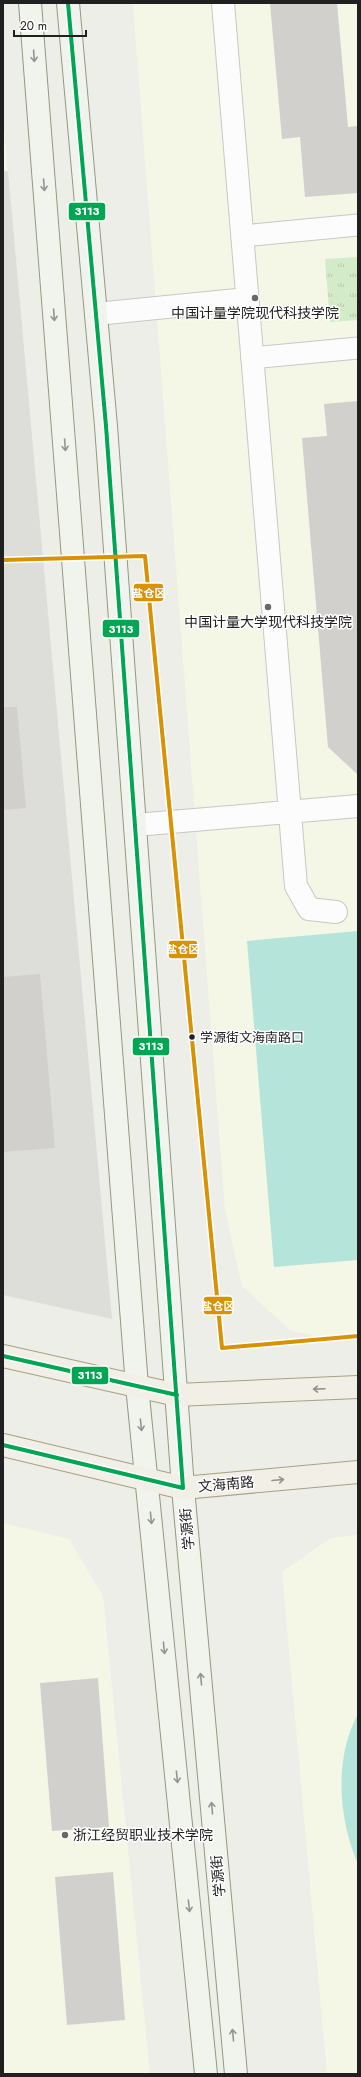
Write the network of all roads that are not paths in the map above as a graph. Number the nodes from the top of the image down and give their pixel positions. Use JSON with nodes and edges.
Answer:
{"nodes":[{"id":1,"x":30,"y":3,"type":"edge"},
{"id":2,"x":68,"y":3,"type":"edge"},
{"id":3,"x":223,"y":3,"type":"edge"},
{"id":4,"x":358,"y":225,"type":"edge"},
{"id":5,"x":242,"y":236,"type":"junction"},
{"id":6,"x":247,"y":299,"type":"junction"},
{"id":7,"x":96,"y":314,"type":"junction"},
{"id":8,"x":358,"y":348,"type":"edge"},
{"id":9,"x":252,"y":358,"type":"junction"},
{"id":10,"x":358,"y":806,"type":"edge"},
{"id":11,"x":289,"y":812,"type":"junction"},
{"id":12,"x":135,"y":825,"type":"junction"},
{"id":13,"x":336,"y":912,"type":"dead end"},
{"id":14,"x":3,"y":1356,"type":"edge"},
{"id":15,"x":137,"y":1386,"type":"junction"},
{"id":16,"x":358,"y":1387,"type":"edge"},
{"id":17,"x":177,"y":1395,"type":"junction"},
{"id":18,"x":3,"y":1445,"type":"edge"},
{"id":19,"x":358,"y":1472,"type":"edge"},
{"id":20,"x":147,"y":1480,"type":"junction"},
{"id":21,"x":183,"y":1488,"type":"junction"},
{"id":22,"x":206,"y":2074,"type":"edge"},
{"id":23,"x":236,"y":2074,"type":"edge"}],
"edges":[{"from":1,"to":15,"type":"main road","one_way":true},
{"from":2,"to":7,"type":"main road","name":"学源街"},
{"from":3,"to":5,"type":"street"},
{"from":4,"to":5,"type":"street"},
{"from":5,"to":6,"type":"street"},
{"from":6,"to":7,"type":"street"},
{"from":6,"to":9,"type":"street"},
{"from":7,"to":12,"type":"main road","name":"学源街"},
{"from":8,"to":9,"type":"street"},
{"from":9,"to":11,"type":"street"},
{"from":10,"to":11,"type":"street"},
{"from":11,"to":12,"type":"street"},
{"from":11,"to":13,"type":"street"},
{"from":12,"to":17,"type":"main road","name":"学源街"},
{"from":14,"to":15,"type":"main road"},
{"from":15,"to":17,"type":"main road"},
{"from":15,"to":20,"type":"main road","one_way":true},
{"from":16,"to":17,"type":"main road","one_way":true},
{"from":17,"to":21,"type":"main road","name":"学源街"},
{"from":18,"to":20,"type":"main road","name":"文海南路"},
{"from":21,"to":19,"type":"main road","name":"文海南路","one_way":true},
{"from":20,"to":21,"type":"main road","name":"文海南路"},
{"from":20,"to":22,"type":"main road","one_way":true},
{"from":23,"to":21,"type":"main road","name":"学源街","one_way":true}]}
